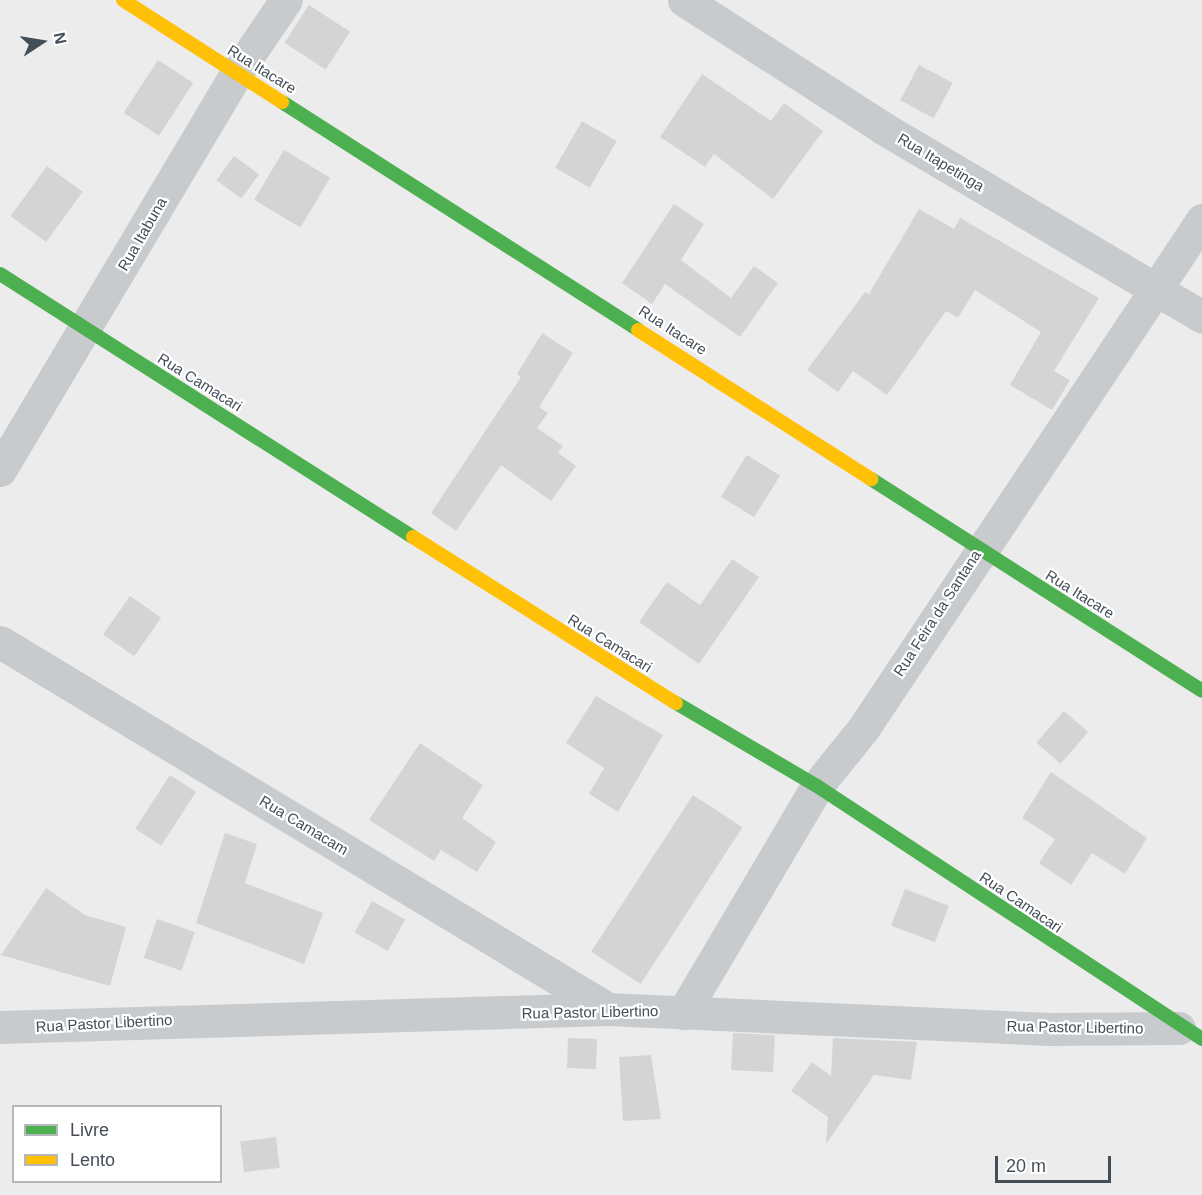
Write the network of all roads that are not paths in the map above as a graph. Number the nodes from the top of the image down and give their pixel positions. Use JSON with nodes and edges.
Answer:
{"nodes":[{"id":1,"x":123,"y":0,"type":"edge"},
{"id":2,"x":286,"y":0,"type":"edge"},
{"id":3,"x":684,"y":0,"type":"edge"},
{"id":4,"x":237,"y":72,"type":"junction"},
{"id":5,"x":1202,"y":220,"type":"edge"},
{"id":6,"x":0,"y":274,"type":"edge"},
{"id":7,"x":1159,"y":291,"type":"junction"},
{"id":8,"x":1202,"y":317,"type":"edge"},
{"id":9,"x":86,"y":330,"type":"junction"},
{"id":10,"x":0,"y":470,"type":"edge"},
{"id":11,"x":978,"y":550,"type":"junction"},
{"id":12,"x":0,"y":642,"type":"edge"},
{"id":13,"x":1202,"y":691,"type":"edge"},
{"id":14,"x":817,"y":786,"type":"junction"},
{"id":15,"x":608,"y":1009,"type":"junction"},
{"id":16,"x":683,"y":1012,"type":"junction"},
{"id":17,"x":0,"y":1027,"type":"edge"},
{"id":18,"x":1191,"y":1034,"type":"edge"}],
"edges":[{"from":1,"to":4,"type":"street","name":"Rua Itacare"},
{"from":2,"to":4,"type":"street","name":"Rua Itabuna"},
{"from":3,"to":7,"type":"street","name":"Rua Itapetinga"},
{"from":4,"to":9,"type":"street","name":"Rua Itabuna"},
{"from":4,"to":11,"type":"street","name":"Rua Itacare"},
{"from":5,"to":7,"type":"street","name":"Rua Feira da Santana"},
{"from":6,"to":9,"type":"street","name":"Rua Camacari"},
{"from":7,"to":8,"type":"street","name":"Rua Itapetinga"},
{"from":7,"to":11,"type":"street","name":"Rua Feira da Santana"},
{"from":9,"to":10,"type":"street","name":"Rua Itabuna"},
{"from":9,"to":14,"type":"street","name":"Rua Camacari"},
{"from":11,"to":13,"type":"street","name":"Rua Itacare"},
{"from":11,"to":14,"type":"street","name":"Rua Feira da Santana"},
{"from":12,"to":15,"type":"street","name":"Rua Camacam"},
{"from":14,"to":16,"type":"street","name":"Rua Feira da Santana"},
{"from":14,"to":18,"type":"street","name":"Rua Camacari"},
{"from":15,"to":16,"type":"street","name":"Rua Pastor Libertino"},
{"from":15,"to":17,"type":"street","name":"Rua Pastor Libertino"},
{"from":16,"to":18,"type":"street","name":"Rua Pastor Libertino"}]}
